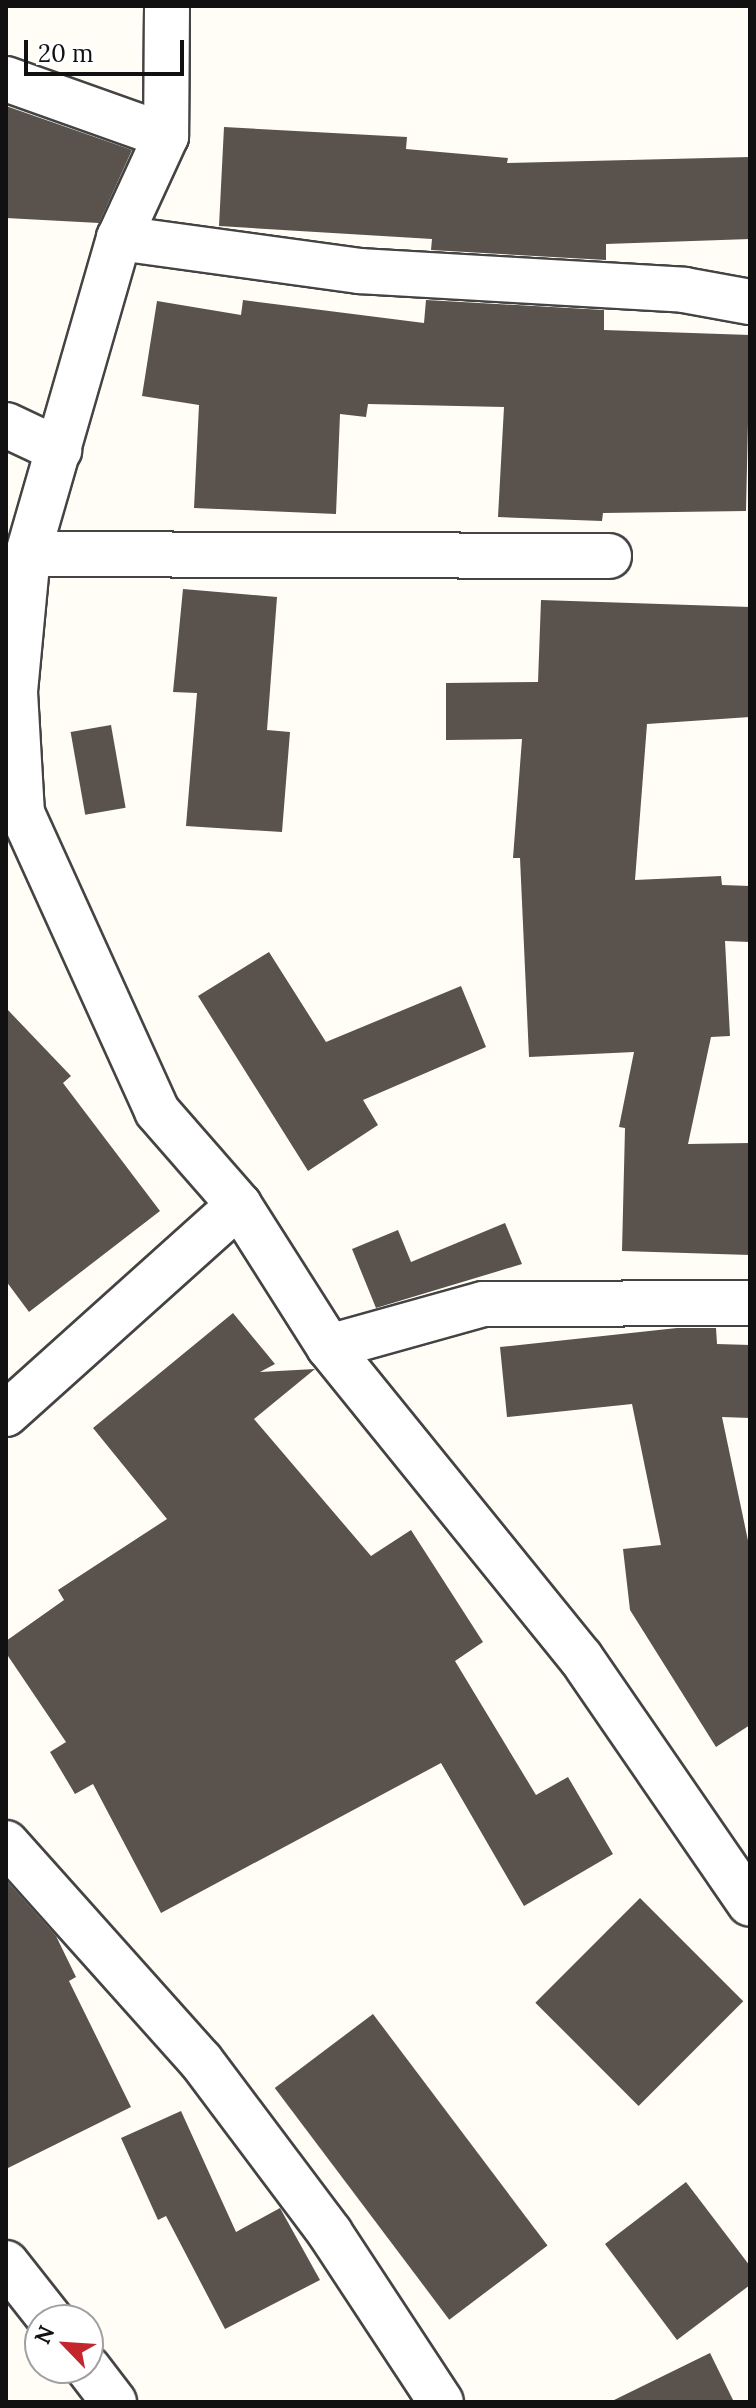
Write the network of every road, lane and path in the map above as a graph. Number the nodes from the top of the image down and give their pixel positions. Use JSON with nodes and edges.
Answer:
{"nodes":[{"id":1,"x":167,"y":6,"type":"edge"},
{"id":2,"x":6,"y":79,"type":"edge"},
{"id":3,"x":166,"y":136,"type":"junction"},
{"id":4,"x":119,"y":238,"type":"junction"},
{"id":5,"x":750,"y":302,"type":"edge"},
{"id":6,"x":6,"y":425,"type":"edge"},
{"id":7,"x":59,"y":450,"type":"junction"},
{"id":8,"x":28,"y":554,"type":"junction"},
{"id":9,"x":609,"y":556,"type":"dead end"},
{"id":10,"x":239,"y":1205,"type":"junction"},
{"id":11,"x":750,"y":1303,"type":"edge"},
{"id":12,"x":329,"y":1347,"type":"junction"},
{"id":13,"x":6,"y":1414,"type":"edge"},
{"id":14,"x":6,"y":1843,"type":"edge"},
{"id":15,"x":750,"y":1904,"type":"edge"},
{"id":16,"x":6,"y":2263,"type":"edge"},
{"id":17,"x":38,"y":2304,"type":"edge"},
{"id":18,"x":100,"y":2384,"type":"edge"},
{"id":19,"x":114,"y":2402,"type":"edge"},
{"id":20,"x":441,"y":2402,"type":"edge"}],
"edges":[{"from":1,"to":3,"type":"street"},
{"from":2,"to":3,"type":"street"},
{"from":3,"to":4,"type":"street"},
{"from":4,"to":5,"type":"street"},
{"from":4,"to":7,"type":"street"},
{"from":6,"to":7,"type":"street"},
{"from":7,"to":8,"type":"street"},
{"from":8,"to":9,"type":"street"},
{"from":8,"to":10,"type":"street"},
{"from":10,"to":12,"type":"street"},
{"from":10,"to":13,"type":"street"},
{"from":11,"to":12,"type":"street"},
{"from":12,"to":15,"type":"street"},
{"from":14,"to":20,"type":"street"},
{"from":16,"to":17,"type":"street"},
{"from":18,"to":19,"type":"street"}]}
